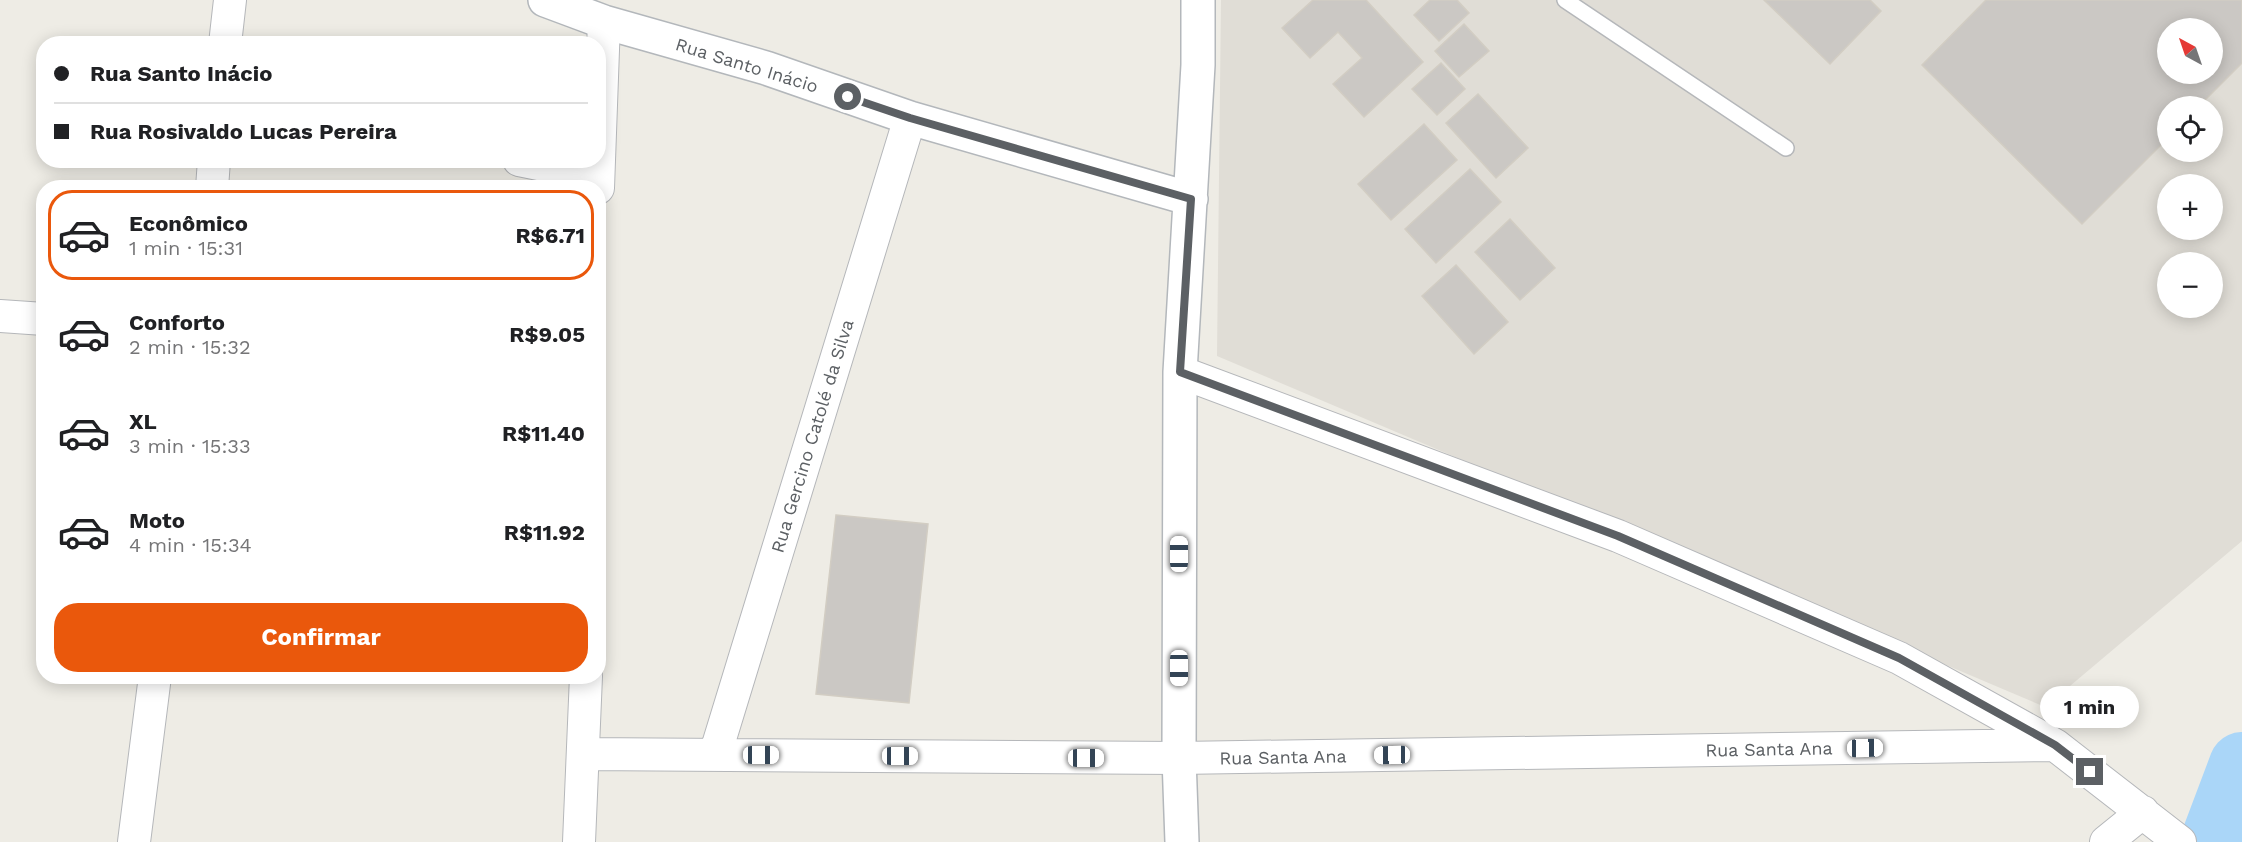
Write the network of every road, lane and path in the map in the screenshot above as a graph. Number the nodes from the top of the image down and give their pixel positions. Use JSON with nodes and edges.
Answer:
{"nodes":[{"id":1,"x":230,"y":0,"type":"edge"},
{"id":2,"x":545,"y":0,"type":"edge"},
{"id":3,"x":1198,"y":0,"type":"edge"},
{"id":4,"x":1565,"y":0,"type":"edge"},
{"id":5,"x":604,"y":22,"type":"junction"},
{"id":6,"x":226,"y":36,"type":"edge"},
{"id":7,"x":603,"y":36,"type":"edge"},
{"id":8,"x":910,"y":118,"type":"junction"},
{"id":9,"x":1785,"y":148,"type":"dead end"},
{"id":10,"x":548,"y":168,"type":"edge"},
{"id":11,"x":591,"y":180,"type":"edge"},
{"id":12,"x":1191,"y":199,"type":"junction"},
{"id":13,"x":0,"y":316,"type":"edge"},
{"id":14,"x":36,"y":318,"type":"edge"},
{"id":15,"x":1180,"y":372,"type":"junction"},
{"id":16,"x":154,"y":684,"type":"edge"},
{"id":17,"x":586,"y":684,"type":"edge"},
{"id":18,"x":2055,"y":745,"type":"junction"},
{"id":19,"x":584,"y":754,"type":"junction"},
{"id":20,"x":715,"y":755,"type":"junction"},
{"id":21,"x":1179,"y":758,"type":"junction"},
{"id":22,"x":2143,"y":812,"type":"junction"},
{"id":23,"x":134,"y":842,"type":"edge"},
{"id":24,"x":579,"y":842,"type":"edge"},
{"id":25,"x":1182,"y":842,"type":"edge"},
{"id":26,"x":2106,"y":842,"type":"edge"},
{"id":27,"x":2180,"y":842,"type":"edge"}],
"edges":[{"from":1,"to":6,"type":"street"},
{"from":2,"to":5,"type":"street","name":"Rua Santo Inácio"},
{"from":3,"to":12,"type":"street"},
{"from":4,"to":9,"type":"lane"},
{"from":5,"to":7,"type":"street"},
{"from":5,"to":8,"type":"street","name":"Rua Santo Inácio"},
{"from":8,"to":12,"type":"street","name":"Rua Santo Inácio"},
{"from":8,"to":20,"type":"street","name":"Rua Gercino Catolé da Silva"},
{"from":10,"to":11,"type":"street"},
{"from":12,"to":15,"type":"street"},
{"from":13,"to":14,"type":"street"},
{"from":15,"to":18,"type":"street"},
{"from":15,"to":21,"type":"street"},
{"from":16,"to":23,"type":"street"},
{"from":17,"to":19,"type":"street"},
{"from":18,"to":21,"type":"street","name":"Rua Santa Ana"},
{"from":18,"to":22,"type":"street"},
{"from":19,"to":20,"type":"street","name":"Rua Santa Ana"},
{"from":19,"to":24,"type":"street"},
{"from":20,"to":21,"type":"street","name":"Rua Santa Ana"},
{"from":21,"to":25,"type":"street"},
{"from":22,"to":26,"type":"street"},
{"from":22,"to":27,"type":"street"}]}
